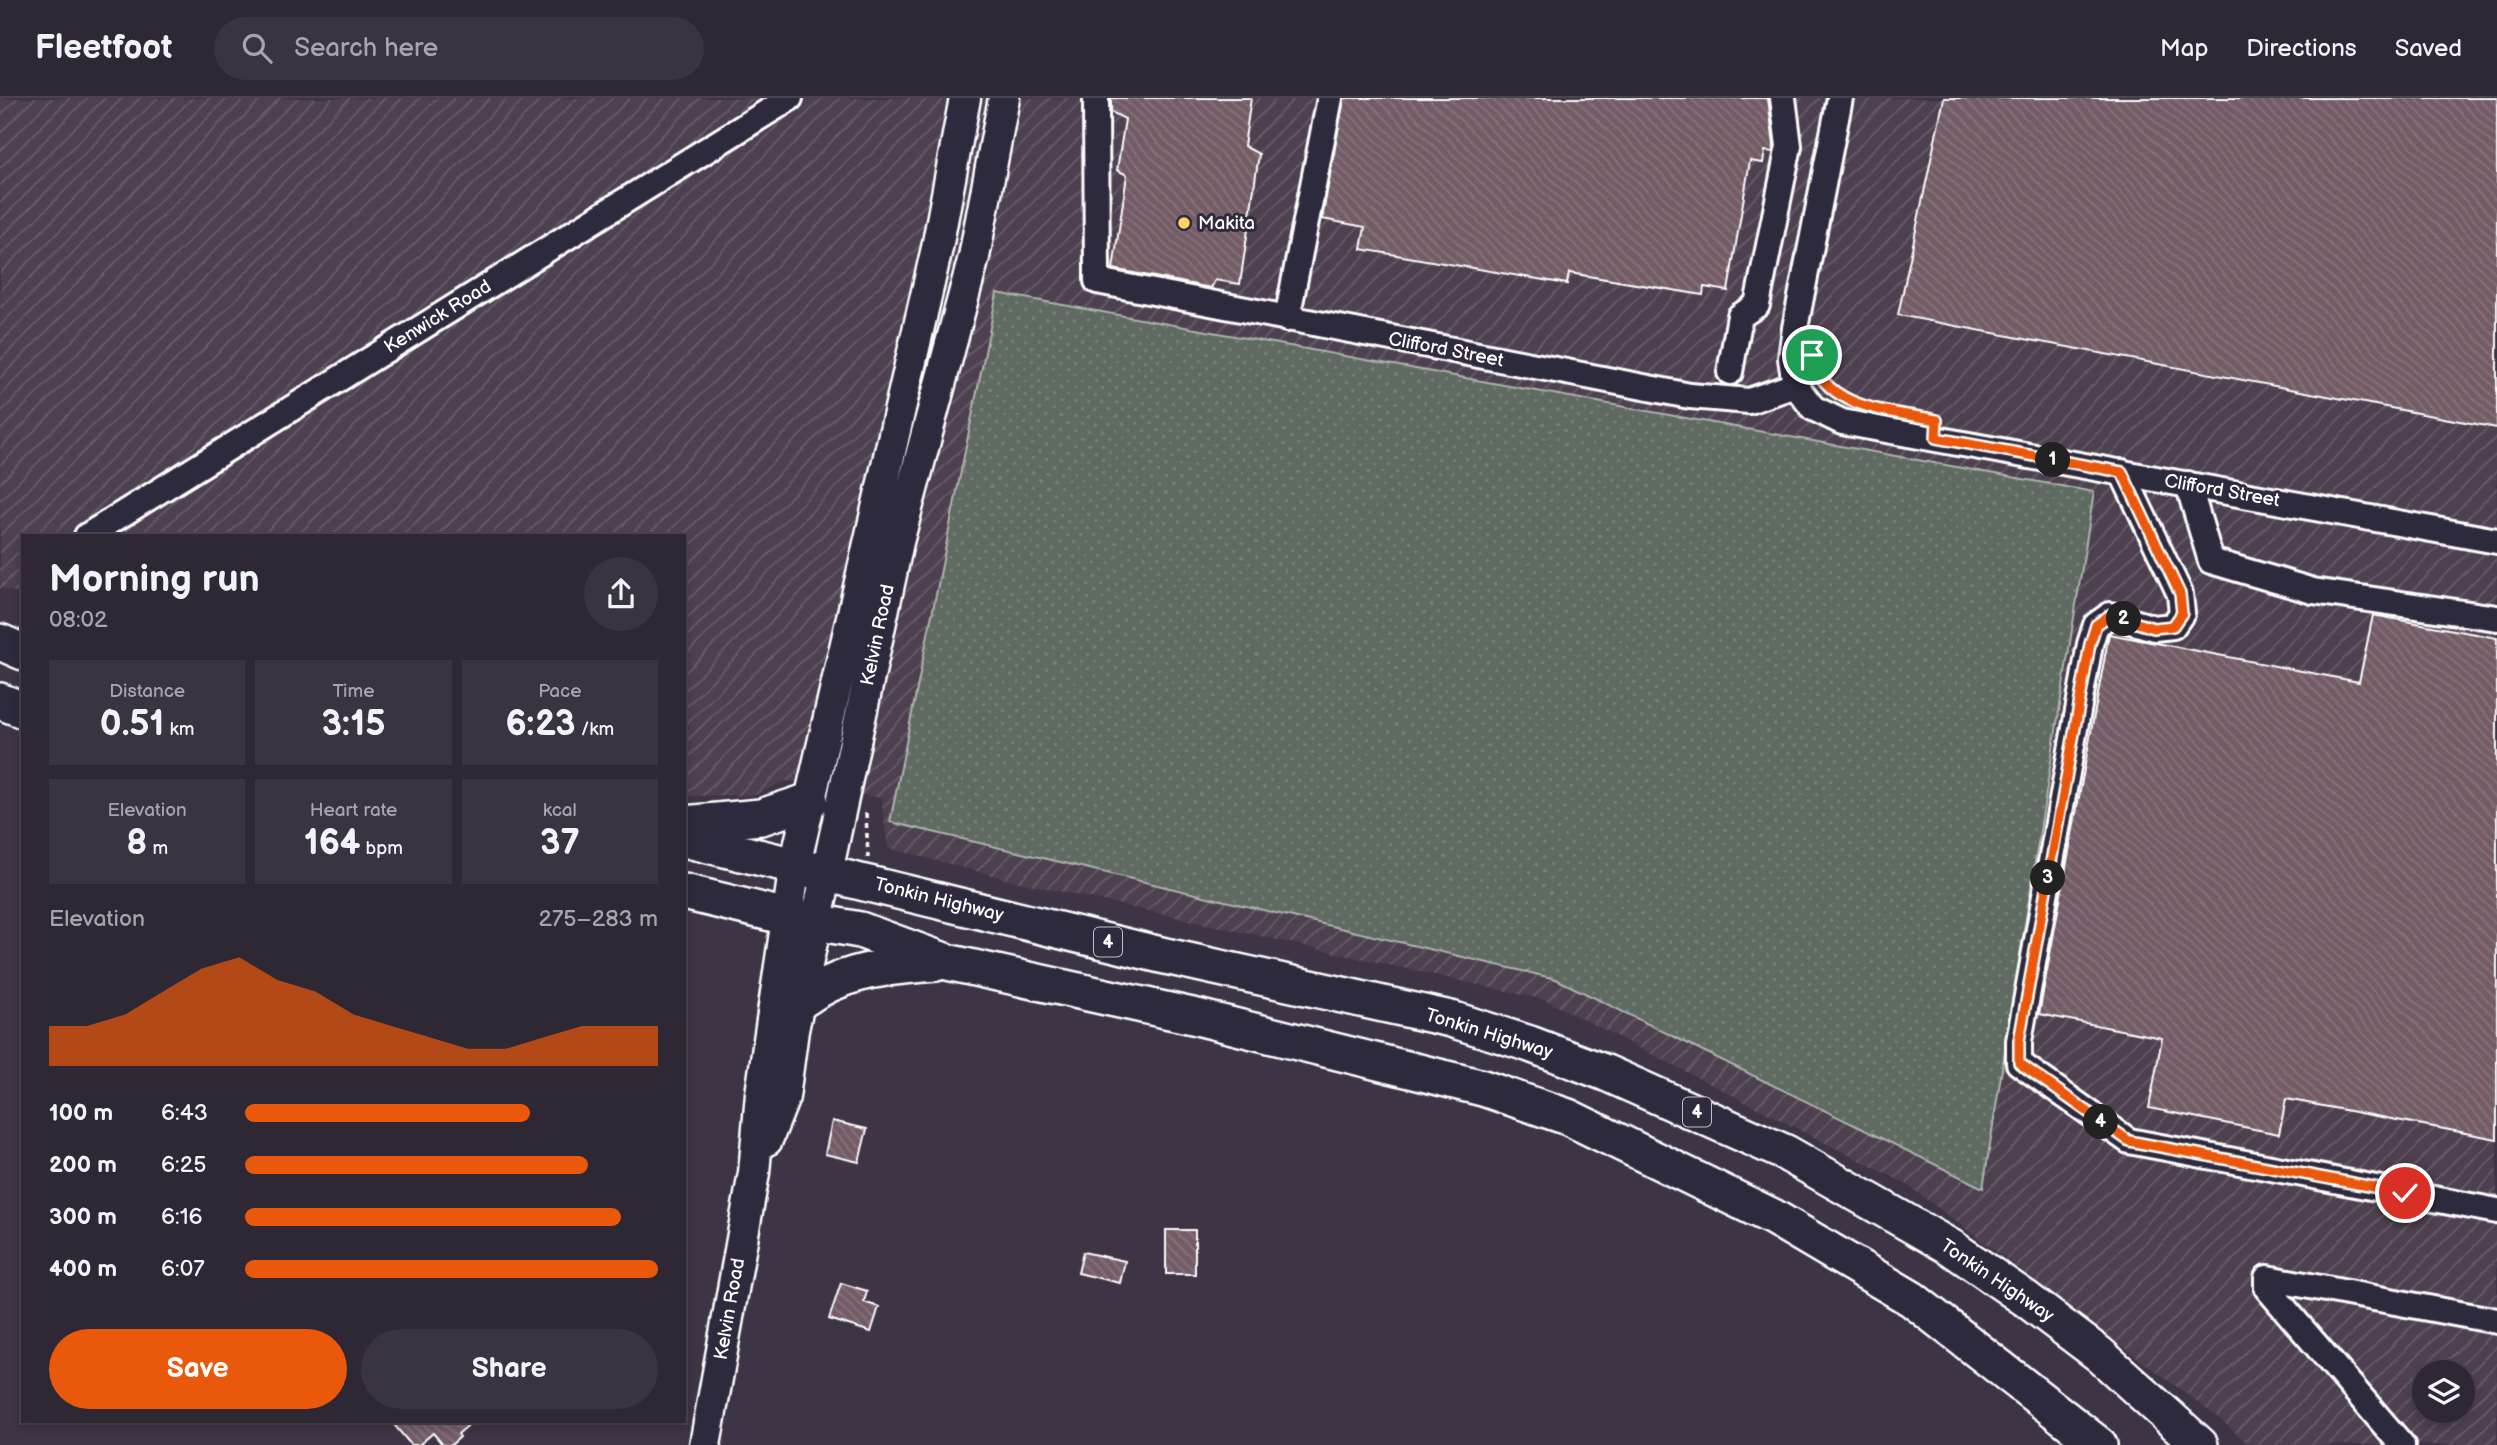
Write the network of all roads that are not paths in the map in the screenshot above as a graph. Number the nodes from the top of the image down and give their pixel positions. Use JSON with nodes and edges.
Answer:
{"nodes":[{"id":1,"x":790,"y":98,"type":"edge"},
{"id":2,"x":965,"y":98,"type":"edge"},
{"id":3,"x":1004,"y":98,"type":"edge"},
{"id":4,"x":1096,"y":98,"type":"edge"},
{"id":5,"x":1330,"y":98,"type":"edge"},
{"id":6,"x":1783,"y":98,"type":"edge"},
{"id":7,"x":1840,"y":98,"type":"edge"},
{"id":8,"x":1287,"y":319,"type":"junction"},
{"id":9,"x":1730,"y":372,"type":"dead end"},
{"id":10,"x":1795,"y":384,"type":"junction"},
{"id":11,"x":2122,"y":472,"type":"junction"},
{"id":12,"x":2188,"y":484,"type":"junction"},
{"id":13,"x":90,"y":534,"type":"edge"},
{"id":14,"x":2497,"y":541,"type":"edge"},
{"id":15,"x":2497,"y":618,"type":"edge"},
{"id":16,"x":0,"y":642,"type":"edge"},
{"id":17,"x":21,"y":651,"type":"edge"},
{"id":18,"x":0,"y":701,"type":"edge"},
{"id":19,"x":21,"y":709,"type":"edge"},
{"id":20,"x":810,"y":801,"type":"junction"},
{"id":21,"x":686,"y":824,"type":"edge"},
{"id":22,"x":686,"y":839,"type":"edge"},
{"id":23,"x":812,"y":869,"type":"junction"},
{"id":24,"x":686,"y":892,"type":"edge"},
{"id":25,"x":802,"y":919,"type":"junction"},
{"id":26,"x":947,"y":962,"type":"junction"},
{"id":27,"x":799,"y":1002,"type":"junction"},
{"id":28,"x":754,"y":1172,"type":"junction"},
{"id":29,"x":2497,"y":1210,"type":"edge"},
{"id":30,"x":2497,"y":1321,"type":"edge"},
{"id":31,"x":705,"y":1445,"type":"edge"},
{"id":32,"x":2099,"y":1445,"type":"edge"},
{"id":33,"x":2200,"y":1445,"type":"edge"},
{"id":34,"x":2402,"y":1445,"type":"edge"}],
"edges":[{"from":1,"to":13,"type":"street","name":"Kenwick Road"},
{"from":2,"to":20,"type":"main road","name":"Kelvin Road"},
{"from":3,"to":23,"type":"main road","name":"Kelvin Road"},
{"from":4,"to":8,"type":"street","name":"Clifford Street"},
{"from":5,"to":8,"type":"street"},
{"from":6,"to":9,"type":"street"},
{"from":7,"to":10,"type":"street"},
{"from":8,"to":10,"type":"street","name":"Clifford Street"},
{"from":10,"to":11,"type":"street","name":"Clifford Street"},
{"from":11,"to":12,"type":"street","name":"Clifford Street"},
{"from":11,"to":29,"type":"street"},
{"from":12,"to":14,"type":"street","name":"Clifford Street"},
{"from":12,"to":15,"type":"street"},
{"from":16,"to":17,"type":"highway"},
{"from":18,"to":19,"type":"highway"},
{"from":20,"to":21,"type":"highway"},
{"from":20,"to":23,"type":"main road","name":"Kelvin Road"},
{"from":22,"to":23,"type":"highway","name":"Tonkin Highway","number":"4"},
{"from":23,"to":25,"type":"main road","name":"Kelvin Road"},
{"from":23,"to":33,"type":"highway","name":"Tonkin Highway","number":"4"},
{"from":24,"to":25,"type":"highway"},
{"from":25,"to":26,"type":"highway"},
{"from":25,"to":27,"type":"main road","name":"Kelvin Road"},
{"from":25,"to":28,"type":"main road","name":"Kelvin Road"},
{"from":26,"to":27,"type":"highway"},
{"from":26,"to":32,"type":"highway"},
{"from":27,"to":28,"type":"main road","name":"Kelvin Road"},
{"from":28,"to":31,"type":"main road","name":"Kelvin Road"},
{"from":30,"to":34,"type":"street"}]}
